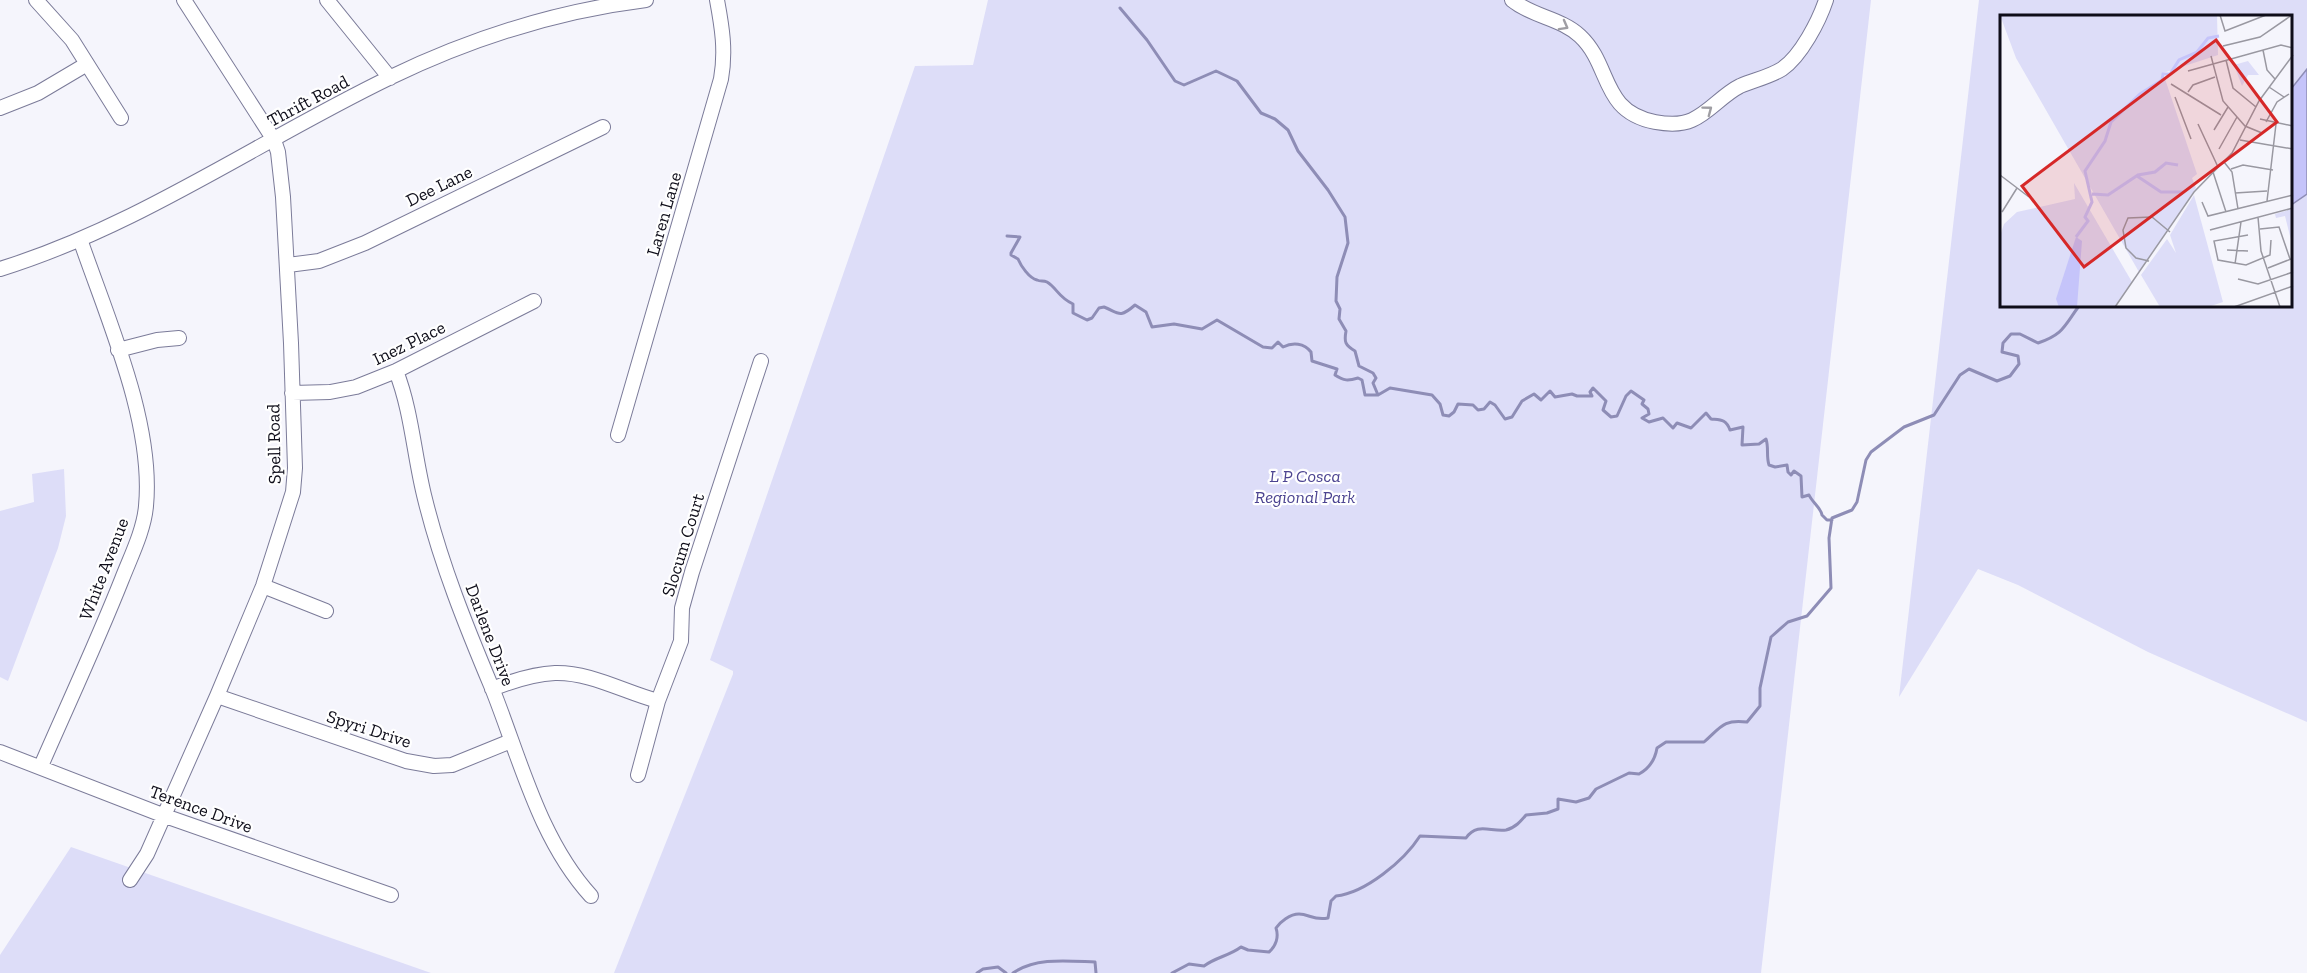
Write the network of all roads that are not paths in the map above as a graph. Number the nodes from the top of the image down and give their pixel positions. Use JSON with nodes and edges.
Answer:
{"nodes":[{"id":1,"x":36,"y":0,"type":"edge"},
{"id":2,"x":184,"y":0,"type":"edge"},
{"id":3,"x":327,"y":0,"type":"edge"},
{"id":4,"x":639,"y":0,"type":"edge"},
{"id":5,"x":717,"y":0,"type":"edge"},
{"id":6,"x":1512,"y":0,"type":"edge"},
{"id":7,"x":1826,"y":0,"type":"edge"},
{"id":8,"x":87,"y":64,"type":"junction"},
{"id":9,"x":390,"y":78,"type":"junction"},
{"id":10,"x":0,"y":108,"type":"edge"},
{"id":11,"x":121,"y":118,"type":"dead end"},
{"id":12,"x":603,"y":127,"type":"dead end"},
{"id":13,"x":274,"y":140,"type":"junction"},
{"id":14,"x":80,"y":239,"type":"junction"},
{"id":15,"x":288,"y":265,"type":"junction"},
{"id":16,"x":0,"y":269,"type":"edge"},
{"id":17,"x":534,"y":301,"type":"dead end"},
{"id":18,"x":180,"y":338,"type":"dead end"},
{"id":19,"x":118,"y":350,"type":"junction"},
{"id":20,"x":761,"y":361,"type":"dead end"},
{"id":21,"x":396,"y":371,"type":"junction"},
{"id":22,"x":292,"y":393,"type":"junction"},
{"id":23,"x":618,"y":435,"type":"dead end"},
{"id":24,"x":263,"y":586,"type":"junction"},
{"id":25,"x":326,"y":611,"type":"dead end"},
{"id":26,"x":492,"y":689,"type":"junction"},
{"id":27,"x":217,"y":696,"type":"junction"},
{"id":28,"x":658,"y":701,"type":"junction"},
{"id":29,"x":510,"y":741,"type":"junction"},
{"id":30,"x":0,"y":752,"type":"edge"},
{"id":31,"x":41,"y":766,"type":"junction"},
{"id":32,"x":638,"y":775,"type":"dead end"},
{"id":33,"x":165,"y":816,"type":"junction"},
{"id":34,"x":130,"y":880,"type":"dead end"},
{"id":35,"x":391,"y":895,"type":"dead end"},
{"id":36,"x":591,"y":896,"type":"dead end"}],
"edges":[{"from":1,"to":8,"type":"street"},
{"from":2,"to":13,"type":"street","name":"Spell Road"},
{"from":3,"to":9,"type":"street"},
{"from":4,"to":9,"type":"street","name":"Thrift Road"},
{"from":5,"to":23,"type":"street","name":"Laren Lane"},
{"from":6,"to":7,"type":"street","one_way":true},
{"from":8,"to":10,"type":"street"},
{"from":8,"to":11,"type":"street"},
{"from":9,"to":13,"type":"street","name":"Thrift Road"},
{"from":12,"to":15,"type":"street","name":"Dee Lane"},
{"from":13,"to":14,"type":"street","name":"Thrift Road"},
{"from":13,"to":15,"type":"street","name":"Spell Road"},
{"from":14,"to":16,"type":"street","name":"Thrift Road"},
{"from":14,"to":19,"type":"street","name":"White Avenue"},
{"from":15,"to":22,"type":"street","name":"Spell Road"},
{"from":17,"to":21,"type":"street","name":"Inez Place"},
{"from":18,"to":19,"type":"street"},
{"from":19,"to":31,"type":"street","name":"White Avenue"},
{"from":20,"to":28,"type":"street","name":"Slocum Court"},
{"from":21,"to":22,"type":"street","name":"Inez Place"},
{"from":21,"to":26,"type":"street","name":"Darlene Drive"},
{"from":22,"to":24,"type":"street","name":"Spell Road"},
{"from":24,"to":25,"type":"street"},
{"from":24,"to":27,"type":"street","name":"Spell Road"},
{"from":26,"to":28,"type":"street"},
{"from":26,"to":29,"type":"street","name":"Darlene Drive"},
{"from":27,"to":29,"type":"street","name":"Spyri Drive"},
{"from":27,"to":33,"type":"street","name":"Spell Road"},
{"from":28,"to":32,"type":"street","name":"Slocum Court"},
{"from":29,"to":36,"type":"street","name":"Darlene Drive"},
{"from":30,"to":31,"type":"street","name":"Terence Drive"},
{"from":31,"to":33,"type":"street","name":"Terence Drive"},
{"from":33,"to":34,"type":"street","name":"Spell Road"},
{"from":33,"to":35,"type":"street","name":"Terence Drive"}]}
